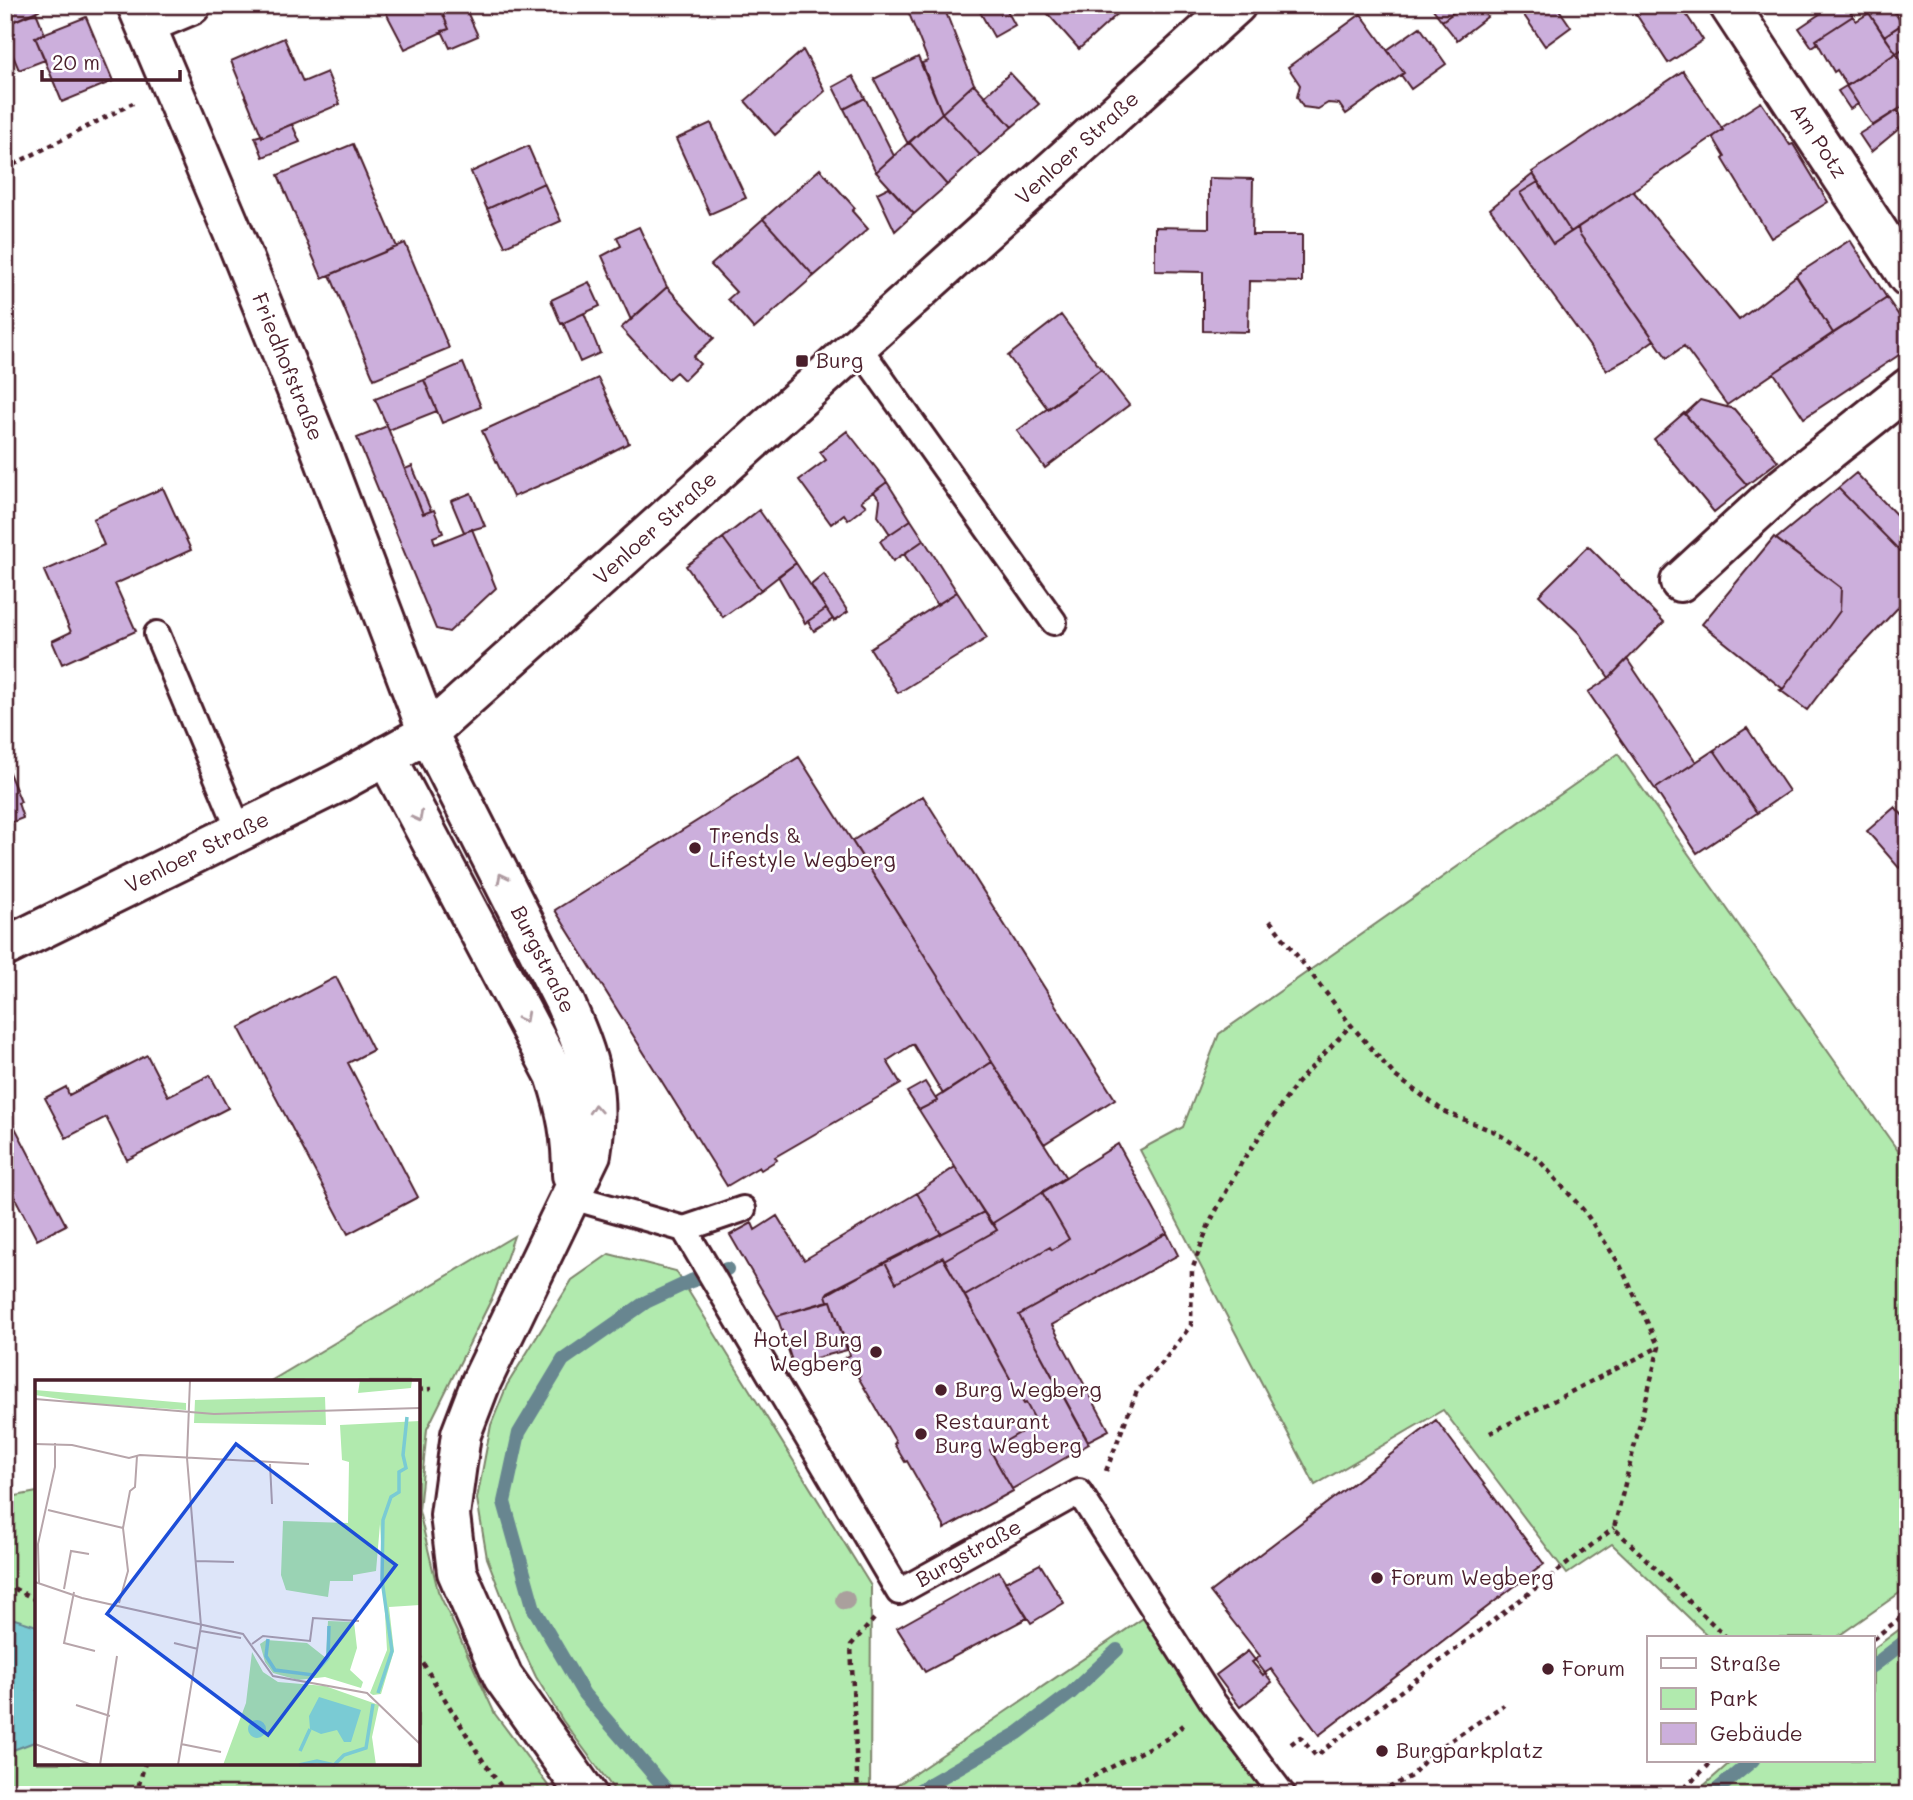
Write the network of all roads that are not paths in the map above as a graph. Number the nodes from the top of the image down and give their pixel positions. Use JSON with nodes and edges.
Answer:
{"nodes":[{"id":1,"x":191,"y":5,"type":"edge"},
{"id":2,"x":1236,"y":5,"type":"edge"},
{"id":3,"x":1729,"y":5,"type":"edge"},
{"id":4,"x":141,"y":15,"type":"edge"},
{"id":5,"x":1908,"y":277,"type":"edge"},
{"id":6,"x":858,"y":346,"type":"junction"},
{"id":7,"x":1908,"y":388,"type":"edge"},
{"id":8,"x":1680,"y":582,"type":"dead end"},
{"id":9,"x":1054,"y":622,"type":"dead end"},
{"id":10,"x":157,"y":634,"type":"dead end"},
{"id":11,"x":428,"y":733,"type":"junction"},
{"id":12,"x":386,"y":757,"type":"junction"},
{"id":13,"x":240,"y":832,"type":"junction"},
{"id":14,"x":5,"y":947,"type":"edge"},
{"id":15,"x":572,"y":1197,"type":"junction"},
{"id":16,"x":743,"y":1209,"type":"dead end"},
{"id":17,"x":684,"y":1230,"type":"junction"},
{"id":18,"x":587,"y":1795,"type":"edge"},
{"id":19,"x":1283,"y":1795,"type":"edge"}],
"edges":[{"from":1,"to":4,"type":"street"},
{"from":2,"to":6,"type":"street","name":"Venloer Straße"},
{"from":3,"to":5,"type":"street","name":"Am Potz"},
{"from":4,"to":11,"type":"street","name":"Friedhofstraße"},
{"from":6,"to":9,"type":"lane"},
{"from":6,"to":11,"type":"street","name":"Venloer Straße"},
{"from":7,"to":8,"type":"street"},
{"from":10,"to":13,"type":"lane"},
{"from":11,"to":12,"type":"street","name":"Venloer Straße"},
{"from":15,"to":11,"type":"street","name":"Burgstraße","one_way":true},
{"from":12,"to":13,"type":"street","name":"Venloer Straße"},
{"from":12,"to":15,"type":"street","name":"Burgstraße","one_way":true},
{"from":13,"to":14,"type":"street","name":"Venloer Straße"},
{"from":15,"to":17,"type":"lane"},
{"from":15,"to":18,"type":"street","name":"Burgstraße"},
{"from":16,"to":17,"type":"lane"},
{"from":17,"to":19,"type":"lane","name":"Burgstraße"}]}
